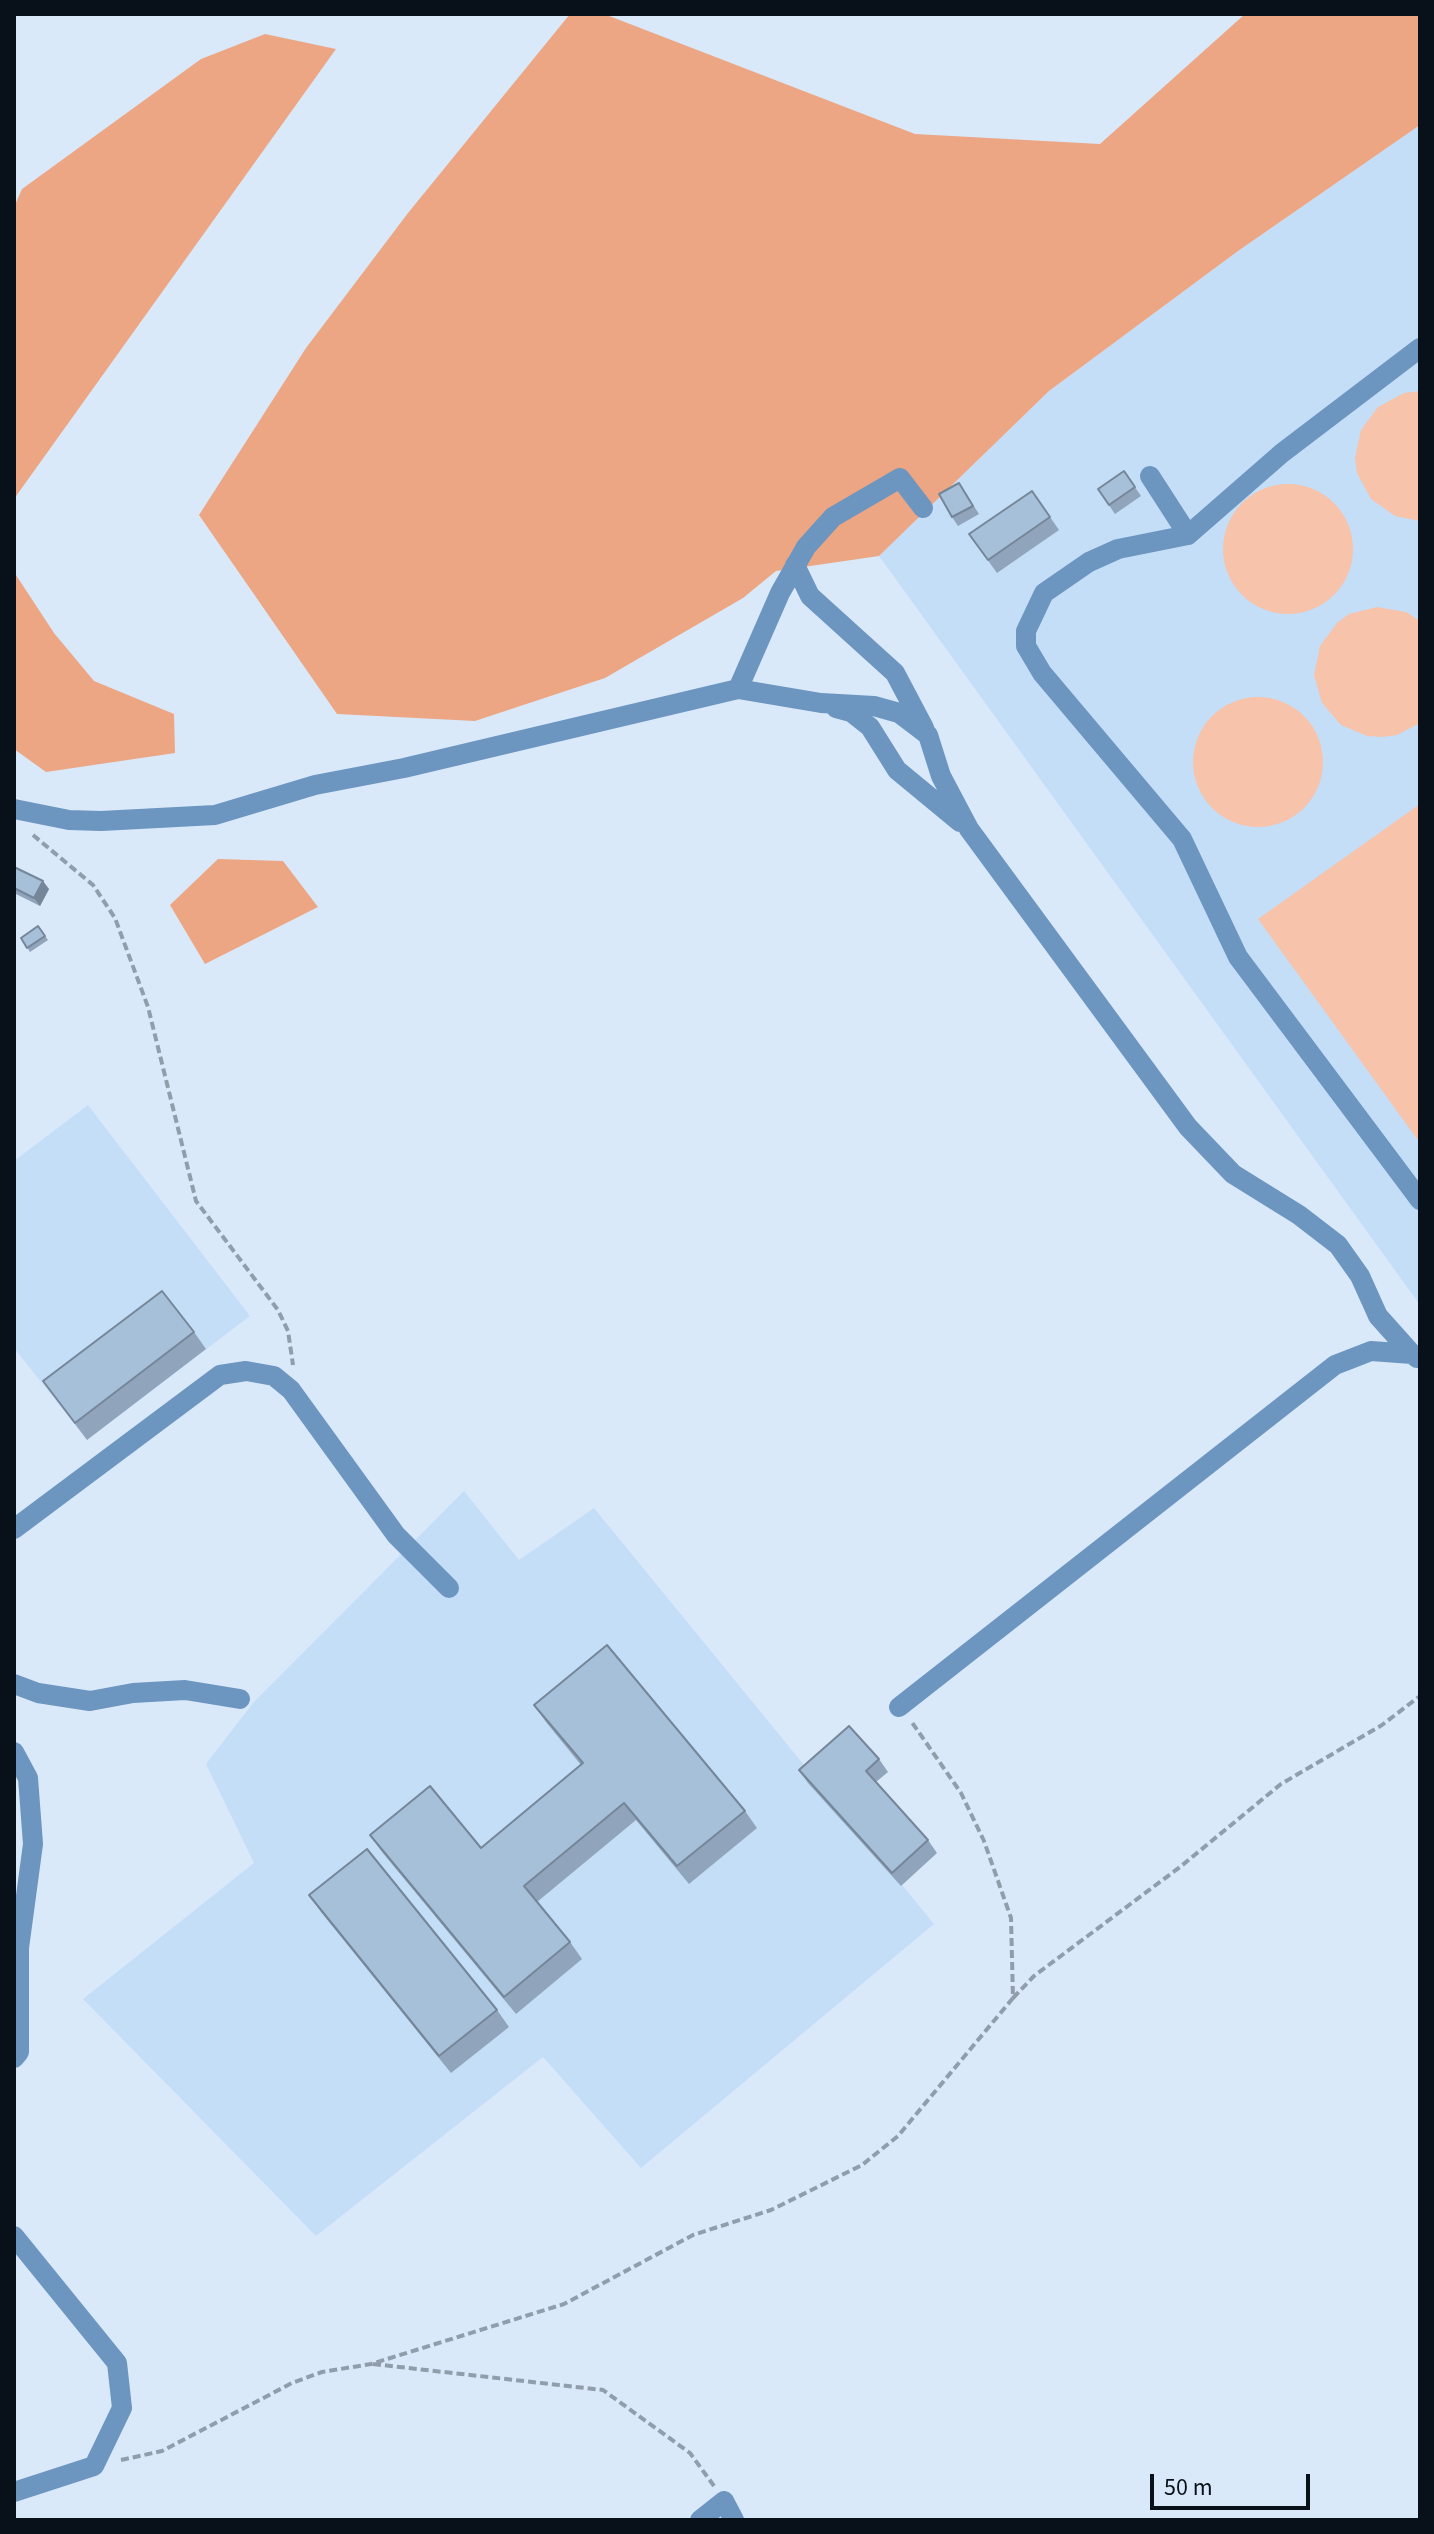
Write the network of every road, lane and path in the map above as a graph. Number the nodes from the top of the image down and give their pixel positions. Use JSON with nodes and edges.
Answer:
{"nodes":[{"id":1,"x":1420,"y":348,"type":"edge"},
{"id":2,"x":1150,"y":476,"type":"dead end"},
{"id":3,"x":923,"y":508,"type":"dead end"},
{"id":4,"x":1188,"y":535,"type":"junction"},
{"id":5,"x":795,"y":565,"type":"junction"},
{"id":6,"x":738,"y":689,"type":"junction"},
{"id":7,"x":821,"y":703,"type":"junction"},
{"id":8,"x":928,"y":735,"type":"junction"},
{"id":9,"x":14,"y":809,"type":"edge"},
{"id":10,"x":969,"y":829,"type":"junction"},
{"id":11,"x":30,"y":833,"type":"dead end"},
{"id":12,"x":1420,"y":1200,"type":"edge"},
{"id":13,"x":1416,"y":1357,"type":"edge"},
{"id":14,"x":291,"y":1390,"type":"junction"},
{"id":15,"x":14,"y":1529,"type":"edge"},
{"id":16,"x":449,"y":1588,"type":"dead end"},
{"id":17,"x":14,"y":1684,"type":"edge"},
{"id":18,"x":1420,"y":1696,"type":"edge"},
{"id":19,"x":240,"y":1699,"type":"dead end"},
{"id":20,"x":899,"y":1707,"type":"joint"},
{"id":21,"x":14,"y":1752,"type":"edge"},
{"id":22,"x":1013,"y":1998,"type":"junction"},
{"id":23,"x":14,"y":2058,"type":"edge"},
{"id":24,"x":14,"y":2236,"type":"edge"},
{"id":25,"x":371,"y":2364,"type":"junction"},
{"id":26,"x":94,"y":2466,"type":"junction"},
{"id":27,"x":14,"y":2492,"type":"edge"},
{"id":28,"x":724,"y":2501,"type":"junction"},
{"id":29,"x":700,"y":2520,"type":"edge"},
{"id":30,"x":734,"y":2520,"type":"edge"}],
"edges":[{"from":1,"to":4,"type":"street"},
{"from":2,"to":4,"type":"street"},
{"from":3,"to":5,"type":"street"},
{"from":4,"to":12,"type":"street"},
{"from":5,"to":6,"type":"street"},
{"from":5,"to":8,"type":"street"},
{"from":6,"to":7,"type":"street"},
{"from":6,"to":9,"type":"street"},
{"from":7,"to":8,"type":"street"},
{"from":7,"to":10,"type":"street"},
{"from":8,"to":10,"type":"street"},
{"from":10,"to":13,"type":"street"},
{"from":11,"to":14,"type":"path"},
{"from":13,"to":20,"type":"street"},
{"from":14,"to":15,"type":"street"},
{"from":14,"to":16,"type":"street"},
{"from":17,"to":19,"type":"street"},
{"from":18,"to":22,"type":"path"},
{"from":20,"to":22,"type":"path"},
{"from":21,"to":23,"type":"street"},
{"from":22,"to":25,"type":"path"},
{"from":24,"to":26,"type":"street"},
{"from":25,"to":26,"type":"path"},
{"from":25,"to":28,"type":"path"},
{"from":26,"to":27,"type":"street"},
{"from":28,"to":29,"type":"street"},
{"from":28,"to":30,"type":"street"}]}
